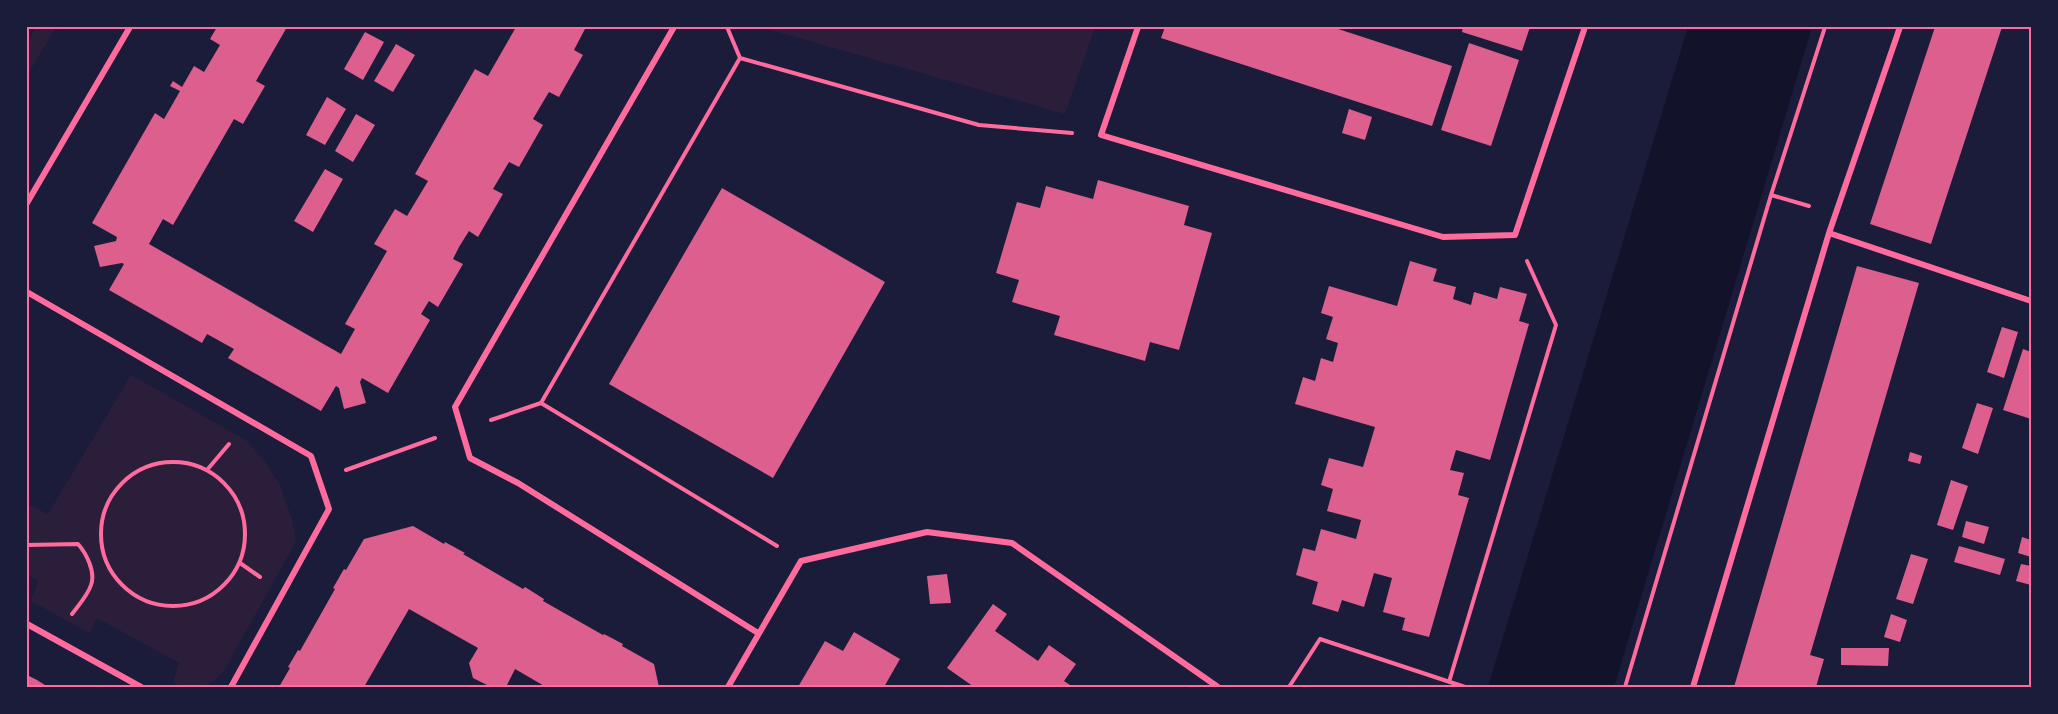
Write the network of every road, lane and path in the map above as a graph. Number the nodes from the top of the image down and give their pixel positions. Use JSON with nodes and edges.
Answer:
{"nodes":[{"id":1,"x":130,"y":27,"type":"edge"},
{"id":2,"x":674,"y":27,"type":"edge"},
{"id":3,"x":727,"y":27,"type":"edge"},
{"id":4,"x":1138,"y":27,"type":"edge"},
{"id":5,"x":1586,"y":27,"type":"edge"},
{"id":6,"x":1825,"y":27,"type":"edge"},
{"id":7,"x":1900,"y":27,"type":"edge"},
{"id":8,"x":740,"y":58,"type":"junction"},
{"id":9,"x":1101,"y":135,"type":"junction"},
{"id":10,"x":1771,"y":195,"type":"junction"},
{"id":11,"x":1783,"y":199,"type":"dead end"},
{"id":12,"x":27,"y":203,"type":"edge"},
{"id":13,"x":1829,"y":233,"type":"junction"},
{"id":14,"x":1515,"y":235,"type":"junction"},
{"id":15,"x":27,"y":292,"type":"edge"},
{"id":16,"x":2031,"y":301,"type":"edge"},
{"id":17,"x":541,"y":403,"type":"junction"},
{"id":18,"x":462,"y":429,"type":"junction"},
{"id":19,"x":320,"y":479,"type":"junction"},
{"id":20,"x":27,"y":545,"type":"edge"},
{"id":21,"x":801,"y":561,"type":"junction"},
{"id":22,"x":212,"y":596,"type":"joint"},
{"id":23,"x":27,"y":624,"type":"edge"},
{"id":24,"x":758,"y":633,"type":"junction"},
{"id":25,"x":54,"y":639,"type":"junction"},
{"id":26,"x":1449,"y":682,"type":"junction"},
{"id":27,"x":141,"y":687,"type":"edge"},
{"id":28,"x":231,"y":687,"type":"edge"},
{"id":29,"x":728,"y":687,"type":"edge"},
{"id":30,"x":1218,"y":687,"type":"edge"},
{"id":31,"x":1289,"y":687,"type":"edge"},
{"id":32,"x":1465,"y":687,"type":"edge"},
{"id":33,"x":1625,"y":687,"type":"edge"},
{"id":34,"x":1693,"y":687,"type":"edge"}],
"edges":[{"from":1,"to":12,"type":"street"},
{"from":2,"to":18,"type":"street"},
{"from":3,"to":8,"type":"path"},
{"from":4,"to":9,"type":"street"},
{"from":5,"to":14,"type":"street"},
{"from":6,"to":10,"type":"path"},
{"from":7,"to":13,"type":"street"},
{"from":8,"to":9,"type":"path"},
{"from":8,"to":17,"type":"path"},
{"from":9,"to":14,"type":"street"},
{"from":10,"to":11,"type":"path"},
{"from":10,"to":33,"type":"path"},
{"from":13,"to":16,"type":"street"},
{"from":13,"to":34,"type":"street"},
{"from":14,"to":26,"type":"path"},
{"from":15,"to":19,"type":"street"},
{"from":17,"to":18,"type":"path"},
{"from":17,"to":21,"type":"path"},
{"from":18,"to":19,"type":"path"},
{"from":18,"to":24,"type":"street"},
{"from":19,"to":28,"type":"street"},
{"from":20,"to":25,"type":"path"},
{"from":21,"to":24,"type":"street"},
{"from":21,"to":30,"type":"street"},
{"from":22,"to":22,"type":"path"},
{"from":23,"to":25,"type":"street"},
{"from":24,"to":29,"type":"street"},
{"from":25,"to":27,"type":"street"},
{"from":26,"to":31,"type":"path"},
{"from":26,"to":32,"type":"path"}]}
